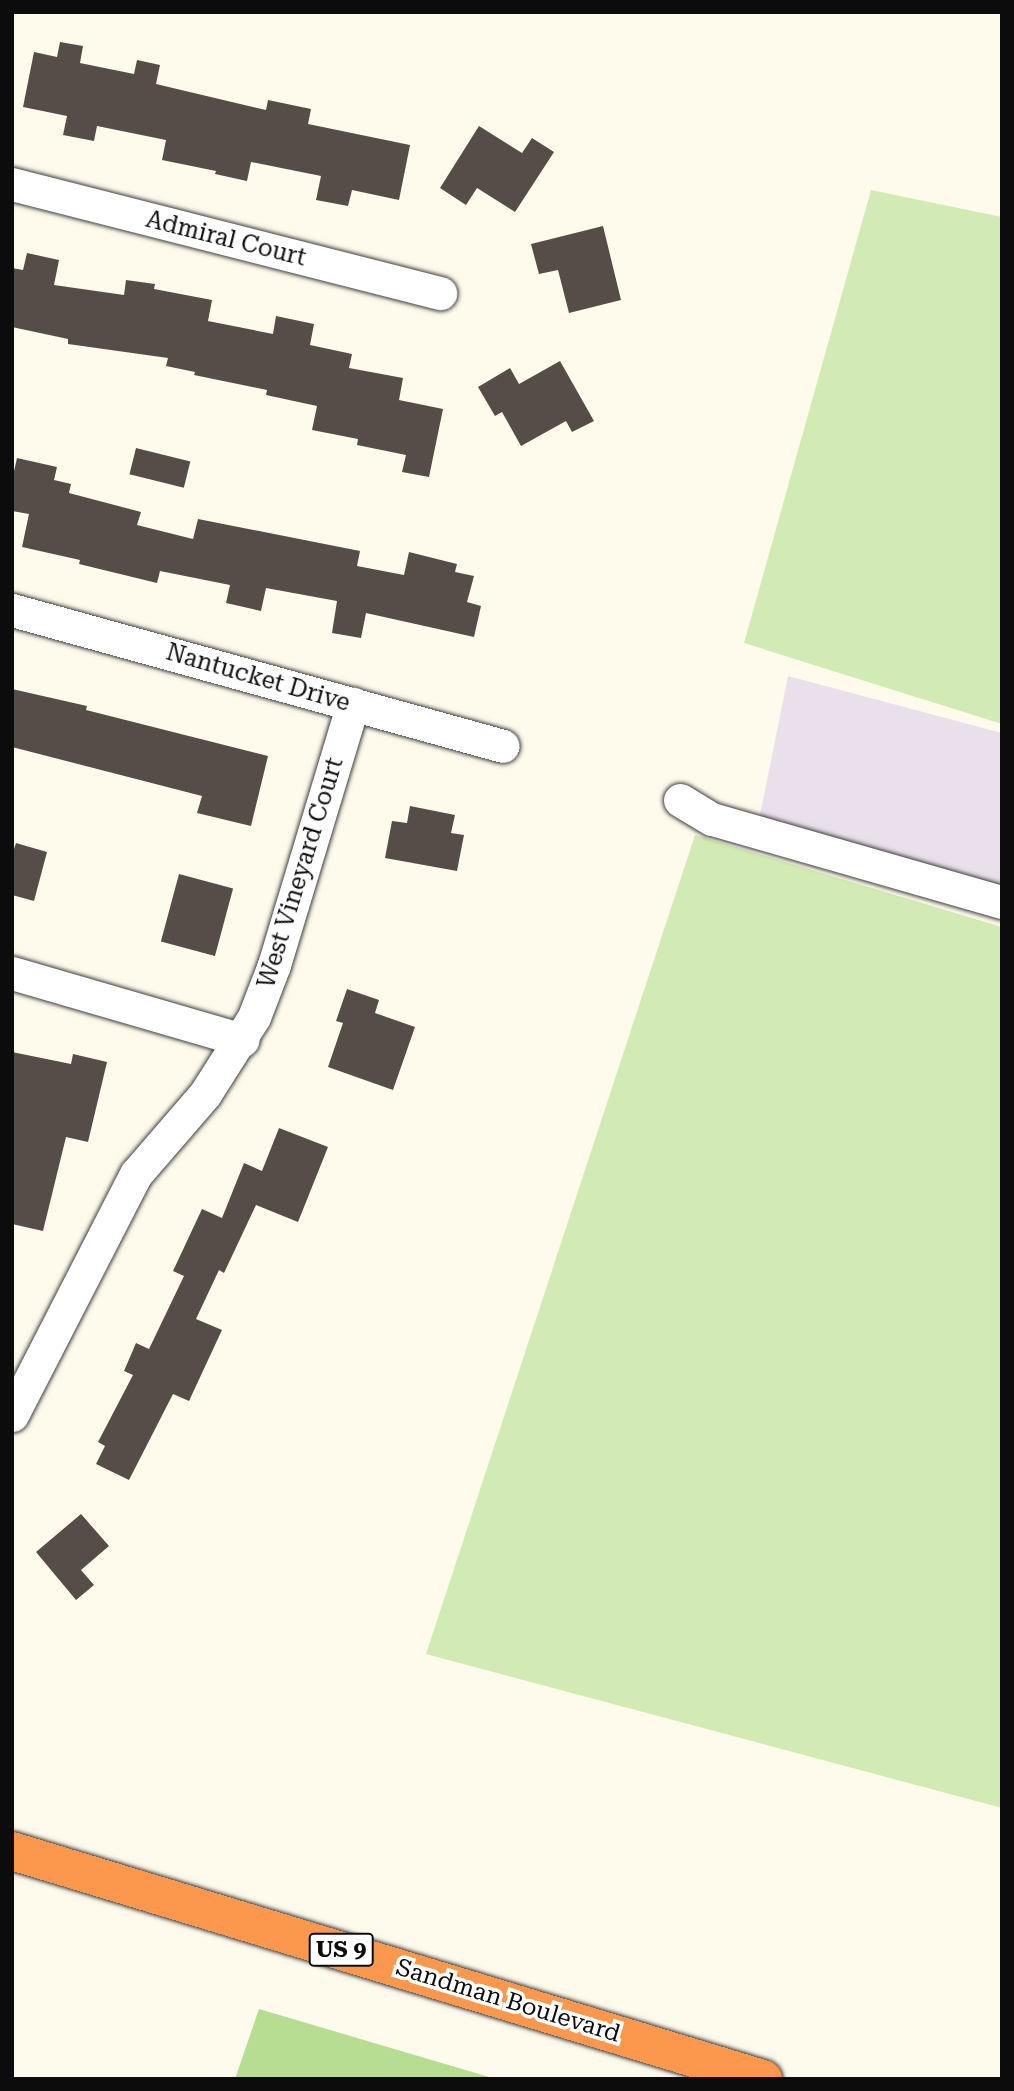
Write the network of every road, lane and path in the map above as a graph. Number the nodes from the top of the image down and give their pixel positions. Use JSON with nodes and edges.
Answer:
{"nodes":[{"id":1,"x":12,"y":184,"type":"edge"},
{"id":2,"x":440,"y":293,"type":"dead end"},
{"id":3,"x":12,"y":610,"type":"edge"},
{"id":4,"x":353,"y":704,"type":"junction"},
{"id":5,"x":503,"y":746,"type":"dead end"},
{"id":6,"x":680,"y":800,"type":"dead end"},
{"id":7,"x":1002,"y":902,"type":"edge"},
{"id":8,"x":12,"y":973,"type":"edge"},
{"id":9,"x":242,"y":1040,"type":"junction"},
{"id":10,"x":12,"y":1415,"type":"edge"},
{"id":11,"x":12,"y":1851,"type":"edge"},
{"id":12,"x":764,"y":2079,"type":"edge"}],
"edges":[{"from":1,"to":2,"type":"street","name":"Admiral Court"},
{"from":3,"to":4,"type":"street","name":"Nantucket Drive"},
{"from":4,"to":5,"type":"street","name":"Nantucket Drive"},
{"from":4,"to":9,"type":"street","name":"West Vineyard Court"},
{"from":6,"to":7,"type":"street"},
{"from":8,"to":9,"type":"street"},
{"from":9,"to":10,"type":"street","name":"West Vineyard Court"},
{"from":11,"to":12,"type":"highway","name":"Sandman Boulevard","number":"US 9"}]}
